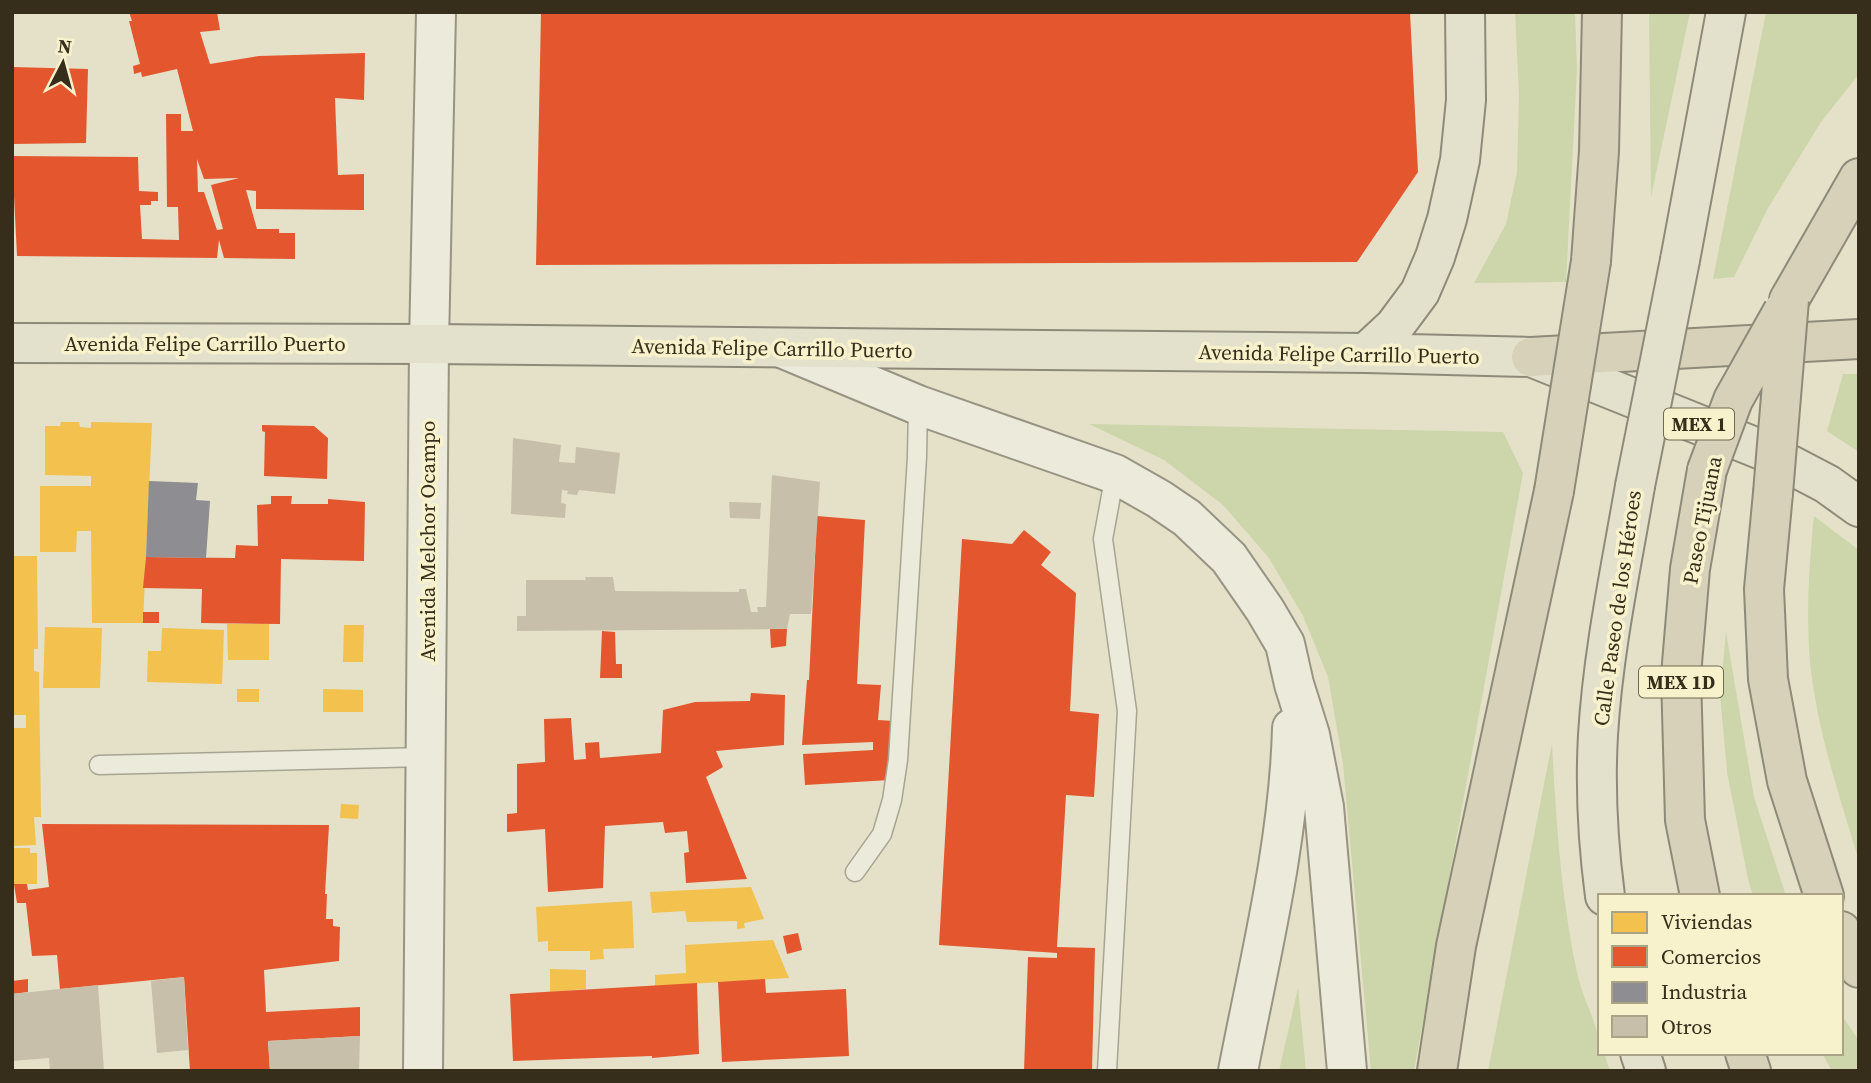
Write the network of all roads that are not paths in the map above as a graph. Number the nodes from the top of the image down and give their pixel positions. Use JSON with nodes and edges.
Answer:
{"nodes":[{"id":1,"x":436,"y":12,"type":"edge"},
{"id":2,"x":1465,"y":12,"type":"edge"},
{"id":3,"x":1602,"y":12,"type":"edge"},
{"id":4,"x":1726,"y":12,"type":"edge"},
{"id":5,"x":1859,"y":178,"type":"edge"},
{"id":6,"x":1789,"y":300,"type":"junction"},
{"id":7,"x":1859,"y":339,"type":"edge"},
{"id":8,"x":12,"y":343,"type":"edge"},
{"id":9,"x":429,"y":344,"type":"junction"},
{"id":10,"x":784,"y":349,"type":"junction"},
{"id":11,"x":1366,"y":353,"type":"junction"},
{"id":12,"x":1531,"y":357,"type":"junction"},
{"id":13,"x":918,"y":405,"type":"junction"},
{"id":14,"x":1115,"y":474,"type":"junction"},
{"id":15,"x":1859,"y":507,"type":"edge"},
{"id":16,"x":1294,"y":684,"type":"junction"},
{"id":17,"x":425,"y":757,"type":"junction"},
{"id":18,"x":99,"y":765,"type":"dead end"},
{"id":19,"x":855,"y":872,"type":"dead end"},
{"id":20,"x":1605,"y":894,"type":"edge"},
{"id":21,"x":1700,"y":894,"type":"edge"},
{"id":22,"x":1823,"y":894,"type":"edge"},
{"id":23,"x":1843,"y":936,"type":"edge"},
{"id":24,"x":1859,"y":968,"type":"edge"},
{"id":25,"x":423,"y":1071,"type":"edge"},
{"id":26,"x":1107,"y":1071,"type":"edge"},
{"id":27,"x":1238,"y":1071,"type":"edge"},
{"id":28,"x":1347,"y":1071,"type":"edge"},
{"id":29,"x":1437,"y":1071,"type":"edge"}],
"edges":[{"from":1,"to":9,"type":"main road","name":"Avenida Melchor Ocampo"},
{"from":2,"to":11,"type":"main road"},
{"from":3,"to":29,"type":"highway","bridge":true},
{"from":4,"to":20,"type":"main road","name":"Calle Paseo de los Héroes","bridge":true},
{"from":5,"to":6,"type":"highway","name":"Paseo Tijuana","number":"MEX 1D"},
{"from":6,"to":21,"type":"highway","name":"Paseo Tijuana","number":"MEX 1D","bridge":true},
{"from":6,"to":22,"type":"highway","bridge":true},
{"from":7,"to":12,"type":"highway"},
{"from":8,"to":9,"type":"main road","name":"Avenida Felipe Carrillo Puerto"},
{"from":9,"to":10,"type":"main road","name":"Avenida Felipe Carrillo Puerto"},
{"from":9,"to":17,"type":"main road","name":"Avenida Melchor Ocampo"},
{"from":10,"to":11,"type":"main road","name":"Avenida Felipe Carrillo Puerto"},
{"from":10,"to":13,"type":"main road"},
{"from":11,"to":12,"type":"main road","name":"Avenida Felipe Carrillo Puerto"},
{"from":12,"to":15,"type":"main road","number":"MEX 1"},
{"from":13,"to":14,"type":"main road"},
{"from":13,"to":19,"type":"lane"},
{"from":14,"to":16,"type":"main road"},
{"from":14,"to":26,"type":"lane"},
{"from":16,"to":27,"type":"main road"},
{"from":16,"to":28,"type":"main road"},
{"from":17,"to":18,"type":"lane"},
{"from":17,"to":25,"type":"main road","name":"Avenida Melchor Ocampo"},
{"from":23,"to":24,"type":"highway"}]}
